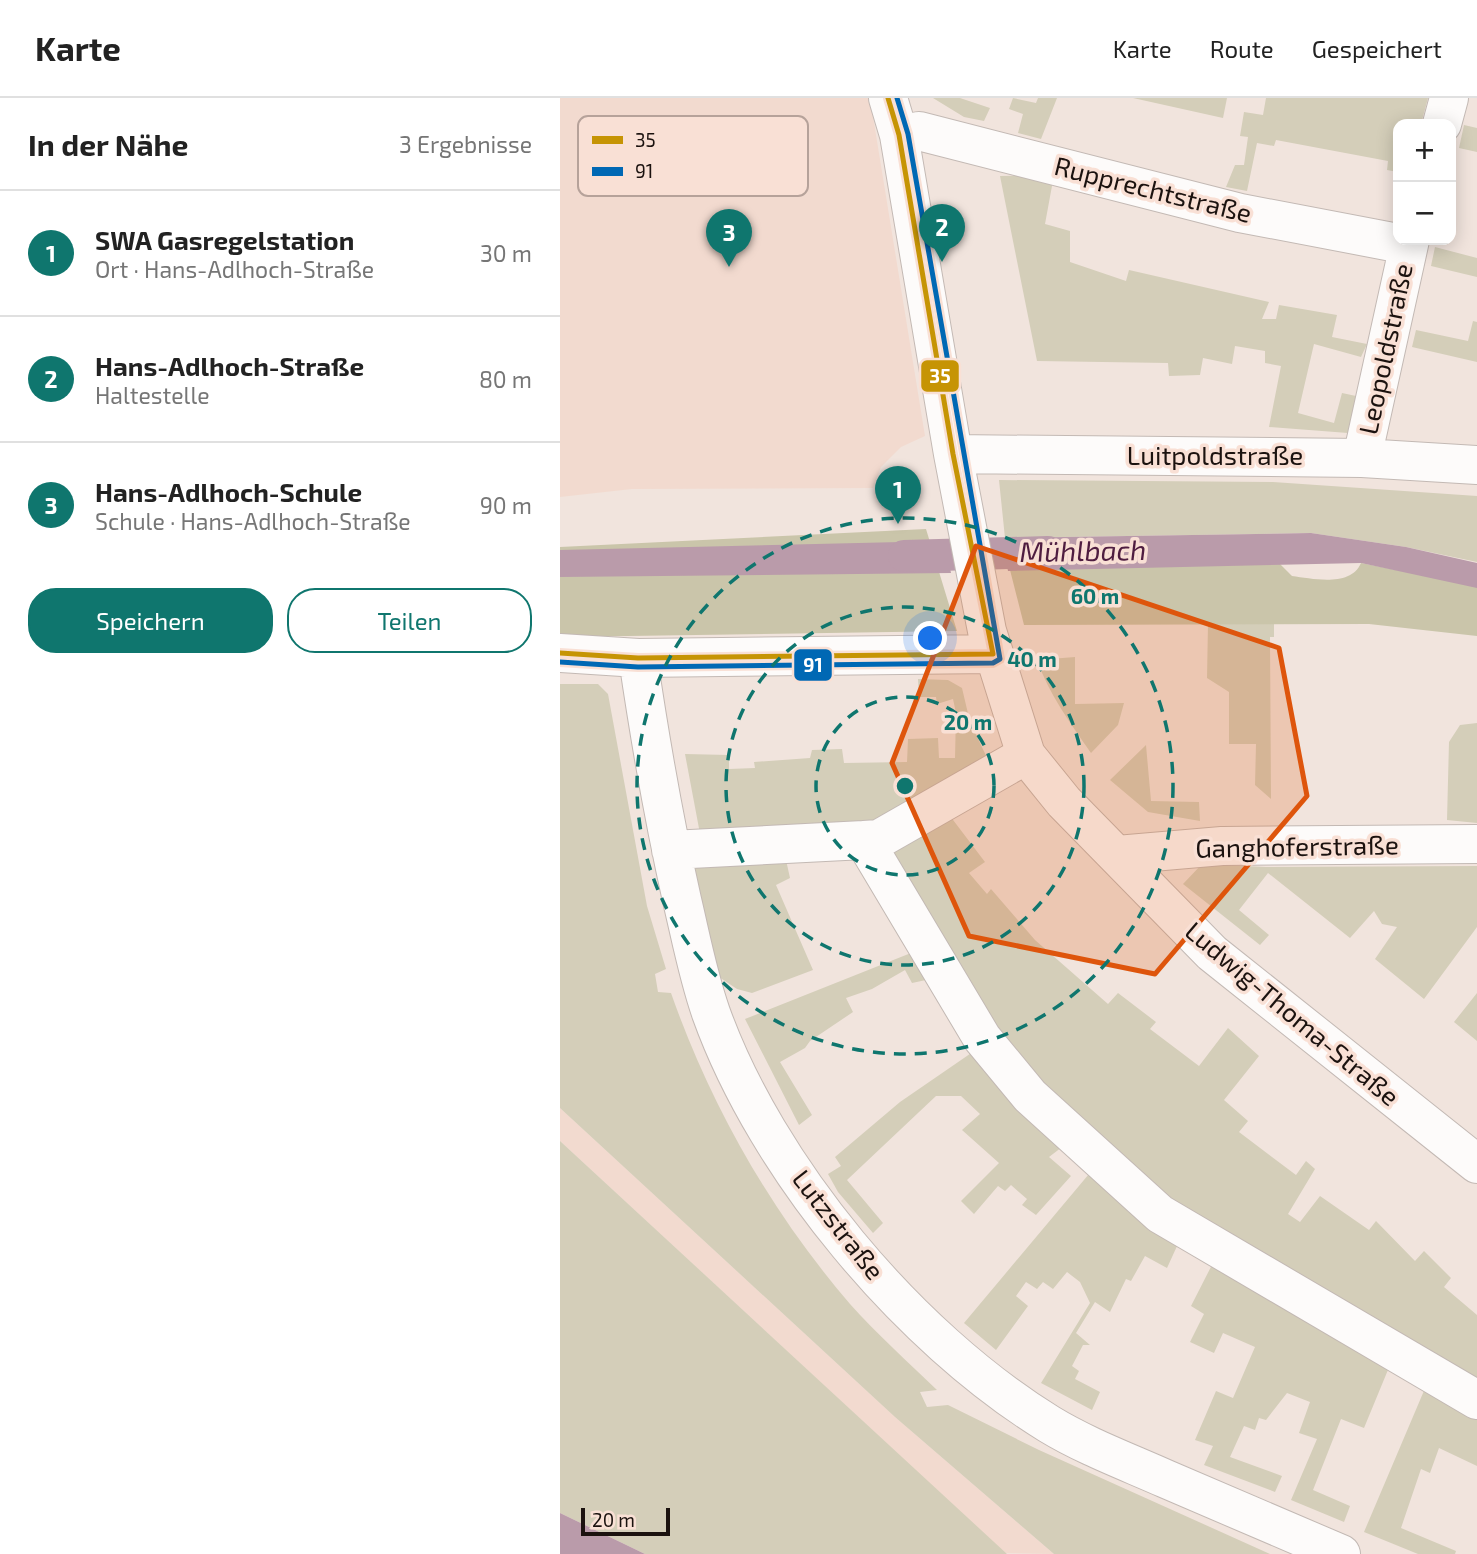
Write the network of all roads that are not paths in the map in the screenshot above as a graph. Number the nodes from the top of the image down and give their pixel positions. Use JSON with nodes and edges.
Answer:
{"nodes":[{"id":1,"x":888,"y":98,"type":"edge"},
{"id":2,"x":1449,"y":98,"type":"edge"},
{"id":3,"x":1443,"y":119,"type":"edge"},
{"id":4,"x":899,"y":135,"type":"junction"},
{"id":5,"x":1393,"y":239,"type":"edge"},
{"id":6,"x":1408,"y":245,"type":"edge"},
{"id":7,"x":953,"y":454,"type":"junction"},
{"id":8,"x":1362,"y":458,"type":"junction"},
{"id":9,"x":1477,"y":466,"type":"edge"},
{"id":10,"x":560,"y":653,"type":"edge"},
{"id":11,"x":993,"y":654,"type":"junction"},
{"id":12,"x":638,"y":658,"type":"junction"},
{"id":13,"x":1026,"y":755,"type":"junction"},
{"id":14,"x":864,"y":840,"type":"junction"},
{"id":15,"x":1477,"y":844,"type":"edge"},
{"id":16,"x":671,"y":850,"type":"junction"},
{"id":17,"x":1117,"y":855,"type":"junction"},
{"id":18,"x":1477,"y":1164,"type":"edge"},
{"id":19,"x":1477,"y":1400,"type":"edge"},
{"id":20,"x":1341,"y":1554,"type":"edge"}],
"edges":[{"from":1,"to":4,"type":"street","name":"Ludwig-Thoma-Straße"},
{"from":2,"to":3,"type":"street"},
{"from":4,"to":5,"type":"street","name":"Rupprechtstraße"},
{"from":4,"to":7,"type":"street","name":"Ludwig-Thoma-Straße"},
{"from":6,"to":8,"type":"street","name":"Leopoldstraße"},
{"from":7,"to":8,"type":"street","name":"Luitpoldstraße"},
{"from":7,"to":11,"type":"street","name":"Ludwig-Thoma-Straße"},
{"from":8,"to":9,"type":"street","name":"Luitpoldstraße"},
{"from":10,"to":12,"type":"street"},
{"from":11,"to":12,"type":"street"},
{"from":11,"to":13,"type":"street","name":"Ludwig-Thoma-Straße"},
{"from":12,"to":16,"type":"street","name":"Lutzstraße"},
{"from":13,"to":14,"type":"street"},
{"from":13,"to":17,"type":"street","name":"Ludwig-Thoma-Straße"},
{"from":14,"to":16,"type":"street"},
{"from":14,"to":19,"type":"street"},
{"from":15,"to":17,"type":"street","name":"Ganghoferstraße"},
{"from":16,"to":20,"type":"street","name":"Lutzstraße"},
{"from":17,"to":18,"type":"street","name":"Ludwig-Thoma-Straße"}]}
